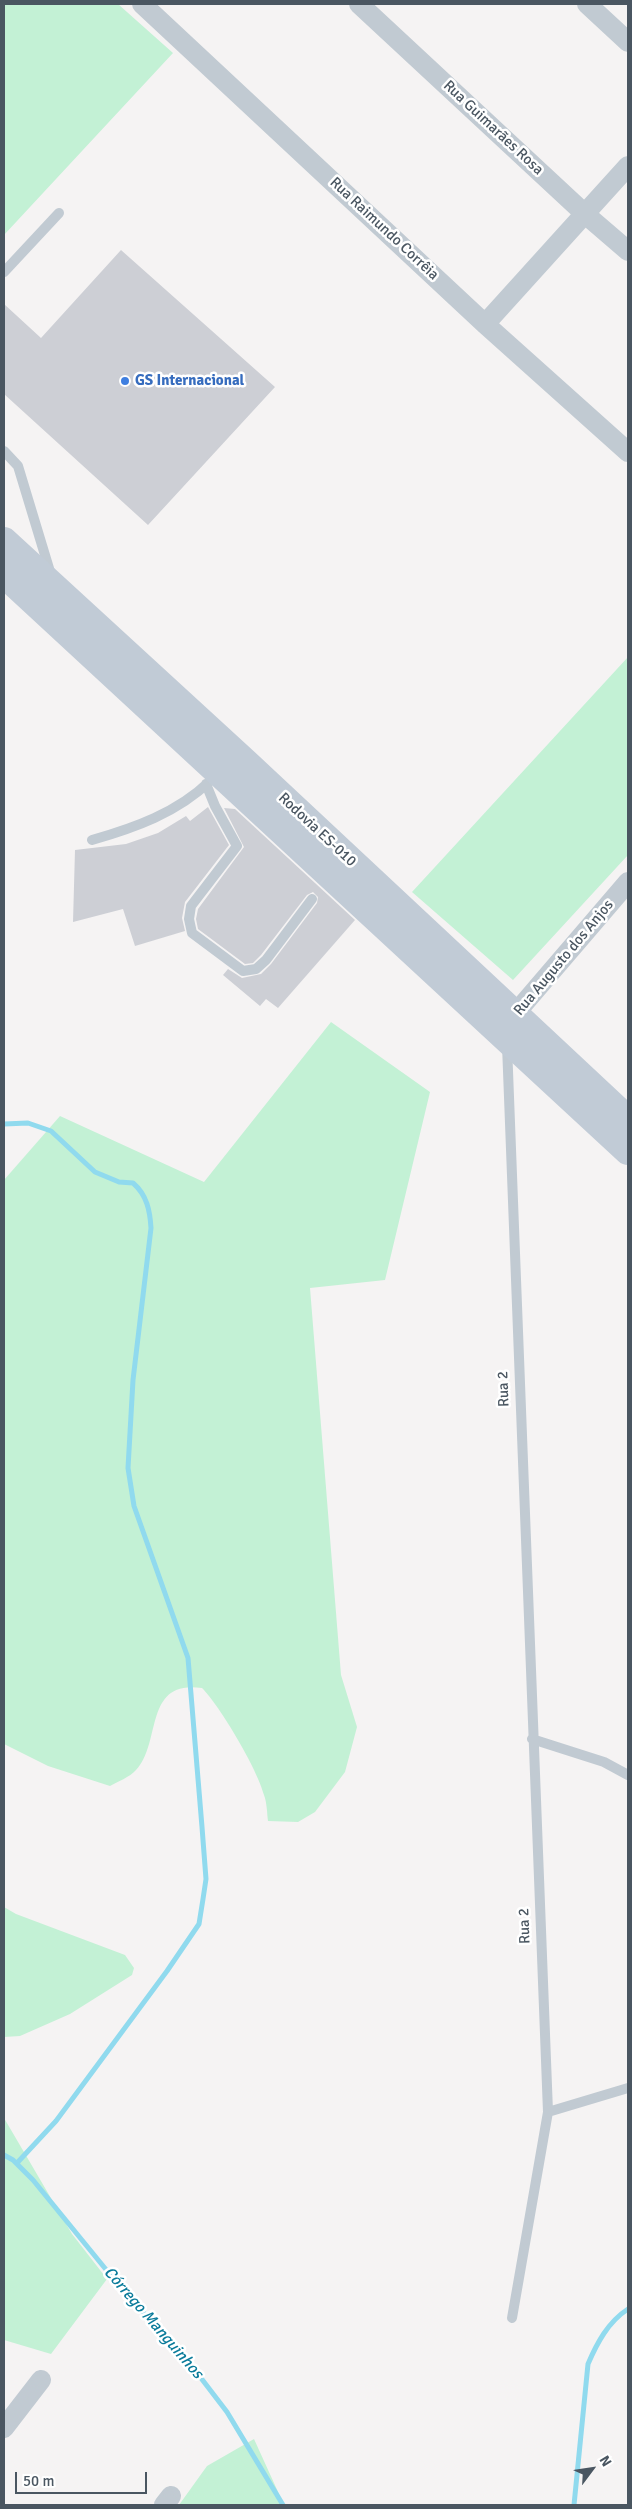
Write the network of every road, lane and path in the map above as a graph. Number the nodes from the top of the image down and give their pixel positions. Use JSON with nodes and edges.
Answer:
{"nodes":[{"id":1,"x":142,"y":4,"type":"edge"},
{"id":2,"x":359,"y":4,"type":"edge"},
{"id":3,"x":587,"y":4,"type":"edge"},
{"id":4,"x":628,"y":42,"type":"edge"},
{"id":5,"x":628,"y":166,"type":"edge"},
{"id":6,"x":59,"y":214,"type":"dead end"},
{"id":7,"x":585,"y":214,"type":"junction"},
{"id":8,"x":628,"y":251,"type":"edge"},
{"id":9,"x":4,"y":272,"type":"edge"},
{"id":10,"x":485,"y":324,"type":"junction"},
{"id":11,"x":4,"y":451,"type":"edge"},
{"id":12,"x":628,"y":452,"type":"edge"},
{"id":13,"x":4,"y":542,"type":"edge"},
{"id":14,"x":4,"y":574,"type":"edge"},
{"id":15,"x":55,"y":588,"type":"junction"},
{"id":16,"x":212,"y":778,"type":"junction"},
{"id":17,"x":92,"y":840,"type":"dead end"},
{"id":18,"x":628,"y":882,"type":"edge"},
{"id":19,"x":312,"y":899,"type":"dead end"},
{"id":20,"x":510,"y":1026,"type":"junction"},
{"id":21,"x":628,"y":1120,"type":"edge"},
{"id":22,"x":628,"y":1151,"type":"edge"},
{"id":23,"x":532,"y":1739,"type":"junction"},
{"id":24,"x":628,"y":1775,"type":"edge"},
{"id":25,"x":628,"y":2088,"type":"edge"},
{"id":26,"x":548,"y":2112,"type":"junction"},
{"id":27,"x":512,"y":2318,"type":"dead end"},
{"id":28,"x":41,"y":2380,"type":"dead end"},
{"id":29,"x":4,"y":2428,"type":"edge"}],
"edges":[{"from":1,"to":10,"type":"street","name":"Rua Raimundo Corrêia"},
{"from":2,"to":7,"type":"street","name":"Rua Guimarães Rosa"},
{"from":3,"to":4,"type":"street"},
{"from":5,"to":7,"type":"street"},
{"from":6,"to":9,"type":"lane"},
{"from":7,"to":8,"type":"street","name":"Rua Guimarães Rosa"},
{"from":7,"to":10,"type":"street"},
{"from":10,"to":12,"type":"street","name":"Rua Raimundo Corrêia"},
{"from":11,"to":15,"type":"lane"},
{"from":13,"to":15,"type":"main road","name":"Rodovia ES-010"},
{"from":14,"to":16,"type":"main road","name":"Rodovia ES-010"},
{"from":15,"to":20,"type":"main road","name":"Rodovia ES-010"},
{"from":16,"to":17,"type":"lane"},
{"from":16,"to":19,"type":"lane"},
{"from":16,"to":20,"type":"main road","name":"Rodovia ES-010"},
{"from":18,"to":20,"type":"street","name":"Rua Augusto dos Anjos"},
{"from":20,"to":21,"type":"main road","name":"Rodovia ES-010"},
{"from":20,"to":22,"type":"main road","name":"Rodovia ES-010"},
{"from":20,"to":23,"type":"lane","name":"Rua 2"},
{"from":23,"to":24,"type":"lane"},
{"from":23,"to":26,"type":"lane","name":"Rua 2"},
{"from":25,"to":26,"type":"lane"},
{"from":26,"to":27,"type":"lane","name":"Rua 2"},
{"from":28,"to":29,"type":"street"}]}
